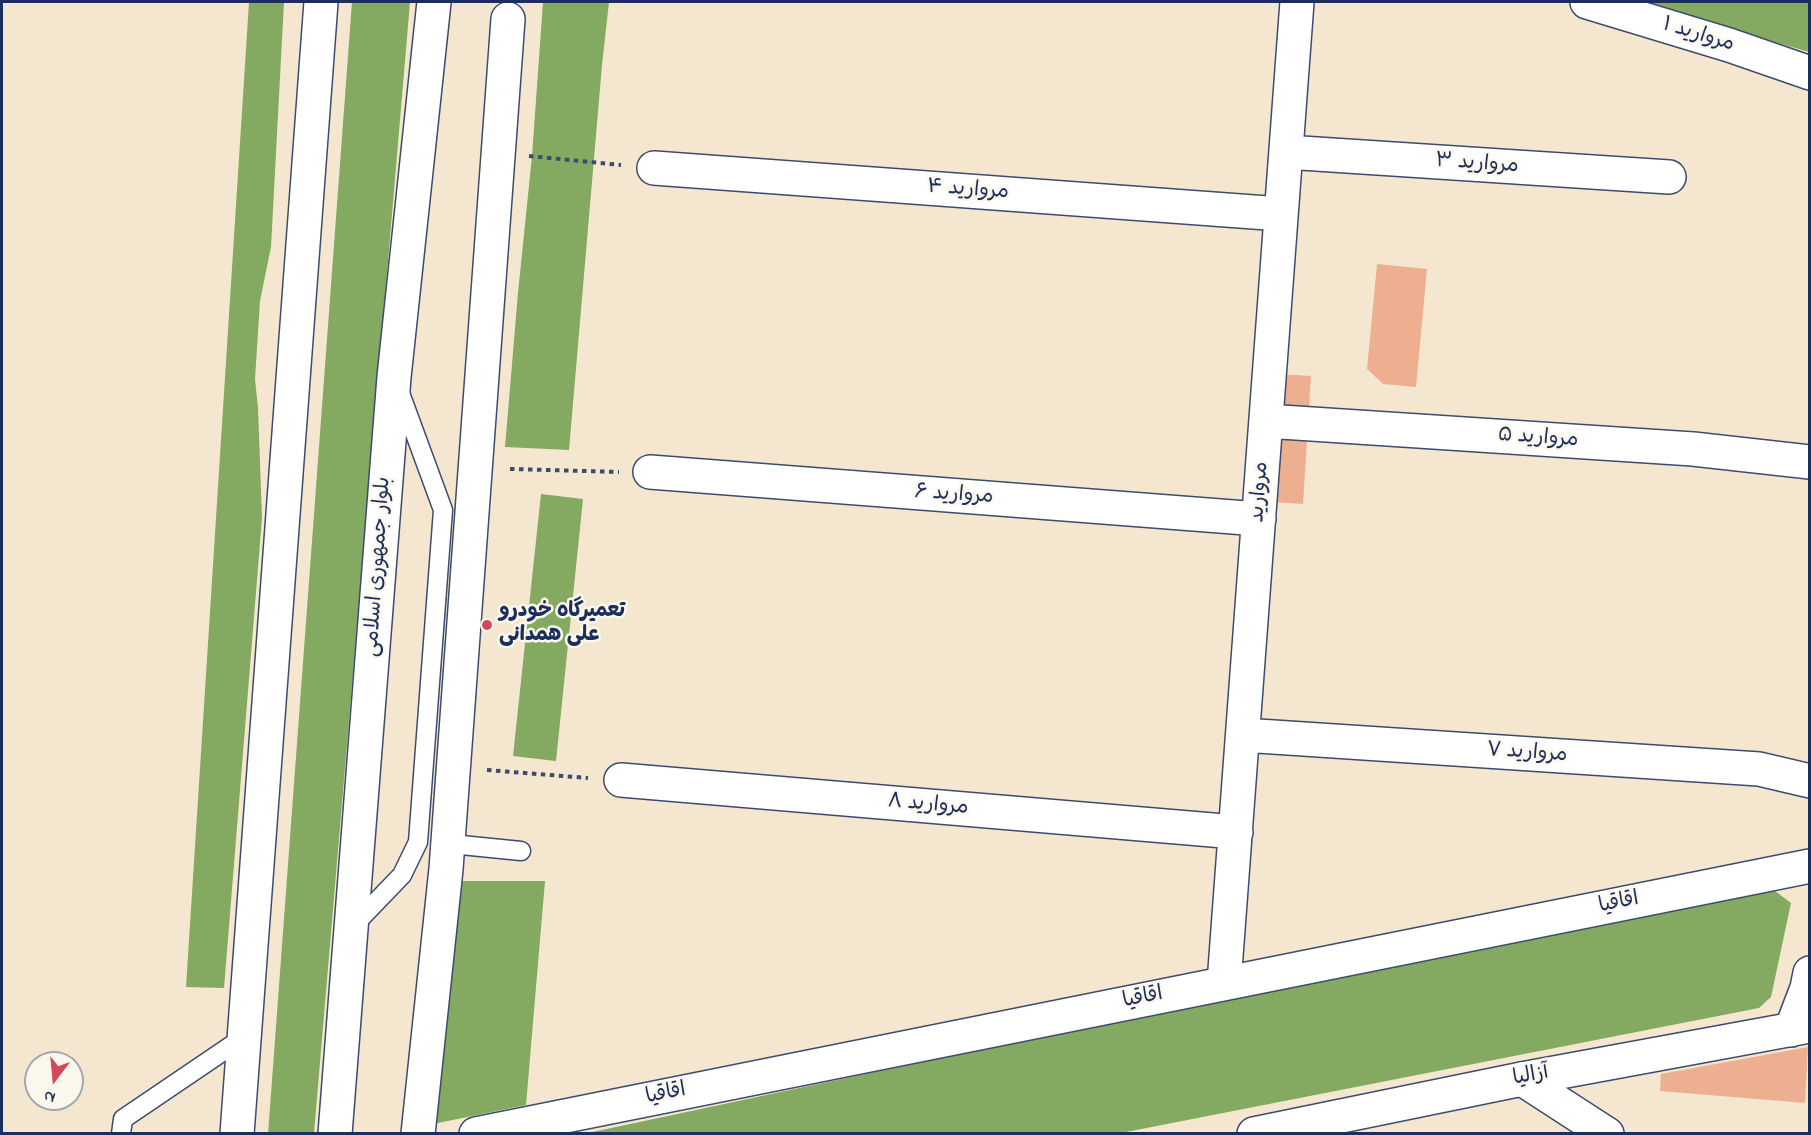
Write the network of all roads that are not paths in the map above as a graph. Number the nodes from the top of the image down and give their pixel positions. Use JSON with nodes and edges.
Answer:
{"nodes":[{"id":1,"x":321,"y":2,"type":"edge"},
{"id":2,"x":434,"y":2,"type":"edge"},
{"id":3,"x":1297,"y":2,"type":"edge"},
{"id":4,"x":1587,"y":2,"type":"edge"},
{"id":5,"x":508,"y":19,"type":"dead end"},
{"id":6,"x":1809,"y":73,"type":"edge"},
{"id":7,"x":1286,"y":152,"type":"junction"},
{"id":8,"x":654,"y":168,"type":"road end"},
{"id":9,"x":1669,"y":177,"type":"dead end"},
{"id":10,"x":1281,"y":214,"type":"junction"},
{"id":11,"x":394,"y":377,"type":"junction"},
{"id":12,"x":1266,"y":422,"type":"junction"},
{"id":13,"x":1809,"y":462,"type":"edge"},
{"id":14,"x":650,"y":472,"type":"road end"},
{"id":15,"x":1259,"y":519,"type":"junction"},
{"id":16,"x":1243,"y":735,"type":"junction"},
{"id":17,"x":621,"y":780,"type":"road end"},
{"id":18,"x":1809,"y":781,"type":"edge"},
{"id":19,"x":1236,"y":832,"type":"junction"},
{"id":20,"x":433,"y":843,"type":"junction"},
{"id":21,"x":521,"y":851,"type":"dead end"},
{"id":22,"x":1809,"y":866,"type":"edge"},
{"id":23,"x":351,"y":928,"type":"junction"},
{"id":24,"x":1809,"y":973,"type":"edge"},
{"id":25,"x":1224,"y":982,"type":"junction"},
{"id":26,"x":1800,"y":1028,"type":"edge"},
{"id":27,"x":244,"y":1037,"type":"junction"},
{"id":28,"x":1522,"y":1079,"type":"junction"},
{"id":29,"x":510,"y":1130,"type":"edge"},
{"id":30,"x":121,"y":1134,"type":"edge"},
{"id":31,"x":237,"y":1134,"type":"edge"},
{"id":32,"x":335,"y":1134,"type":"edge"},
{"id":33,"x":418,"y":1134,"type":"edge"},
{"id":34,"x":476,"y":1134,"type":"edge"},
{"id":35,"x":1254,"y":1134,"type":"edge"},
{"id":36,"x":1607,"y":1134,"type":"edge"}],
"edges":[{"from":1,"to":27,"type":"street"},
{"from":2,"to":11,"type":"street","name":"بلوار جمهوری اسلامی"},
{"from":3,"to":7,"type":"street","name":"مروارید"},
{"from":4,"to":6,"type":"street","name":"مروارید ۱"},
{"from":5,"to":20,"type":"street"},
{"from":7,"to":9,"type":"street","name":"مروارید ۳"},
{"from":7,"to":10,"type":"street","name":"مروارید"},
{"from":8,"to":10,"type":"street","name":"مروارید ۴"},
{"from":10,"to":12,"type":"street","name":"مروارید"},
{"from":11,"to":20,"type":"lane"},
{"from":11,"to":23,"type":"street","name":"بلوار جمهوری اسلامی"},
{"from":12,"to":13,"type":"street","name":"مروارید ۵"},
{"from":12,"to":15,"type":"street","name":"مروارید"},
{"from":14,"to":15,"type":"street","name":"مروارید ۶"},
{"from":15,"to":16,"type":"street","name":"مروارید"},
{"from":16,"to":18,"type":"street","name":"مروارید ۷"},
{"from":16,"to":19,"type":"street","name":"مروارید"},
{"from":17,"to":19,"type":"street","name":"مروارید ۸"},
{"from":19,"to":25,"type":"street","name":"مروارید"},
{"from":20,"to":21,"type":"lane"},
{"from":20,"to":23,"type":"lane"},
{"from":20,"to":33,"type":"street"},
{"from":22,"to":25,"type":"street","name":"اقاقیا"},
{"from":23,"to":32,"type":"street","name":"بلوار جمهوری اسلامی"},
{"from":24,"to":26,"type":"street"},
{"from":25,"to":29,"type":"street","name":"اقاقیا"},
{"from":26,"to":28,"type":"street","name":"آزالیا"},
{"from":27,"to":30,"type":"lane"},
{"from":27,"to":31,"type":"street"},
{"from":28,"to":35,"type":"street","name":"آزالیا"},
{"from":28,"to":36,"type":"street"},
{"from":29,"to":34,"type":"street","name":"اقاقیا"}]}
